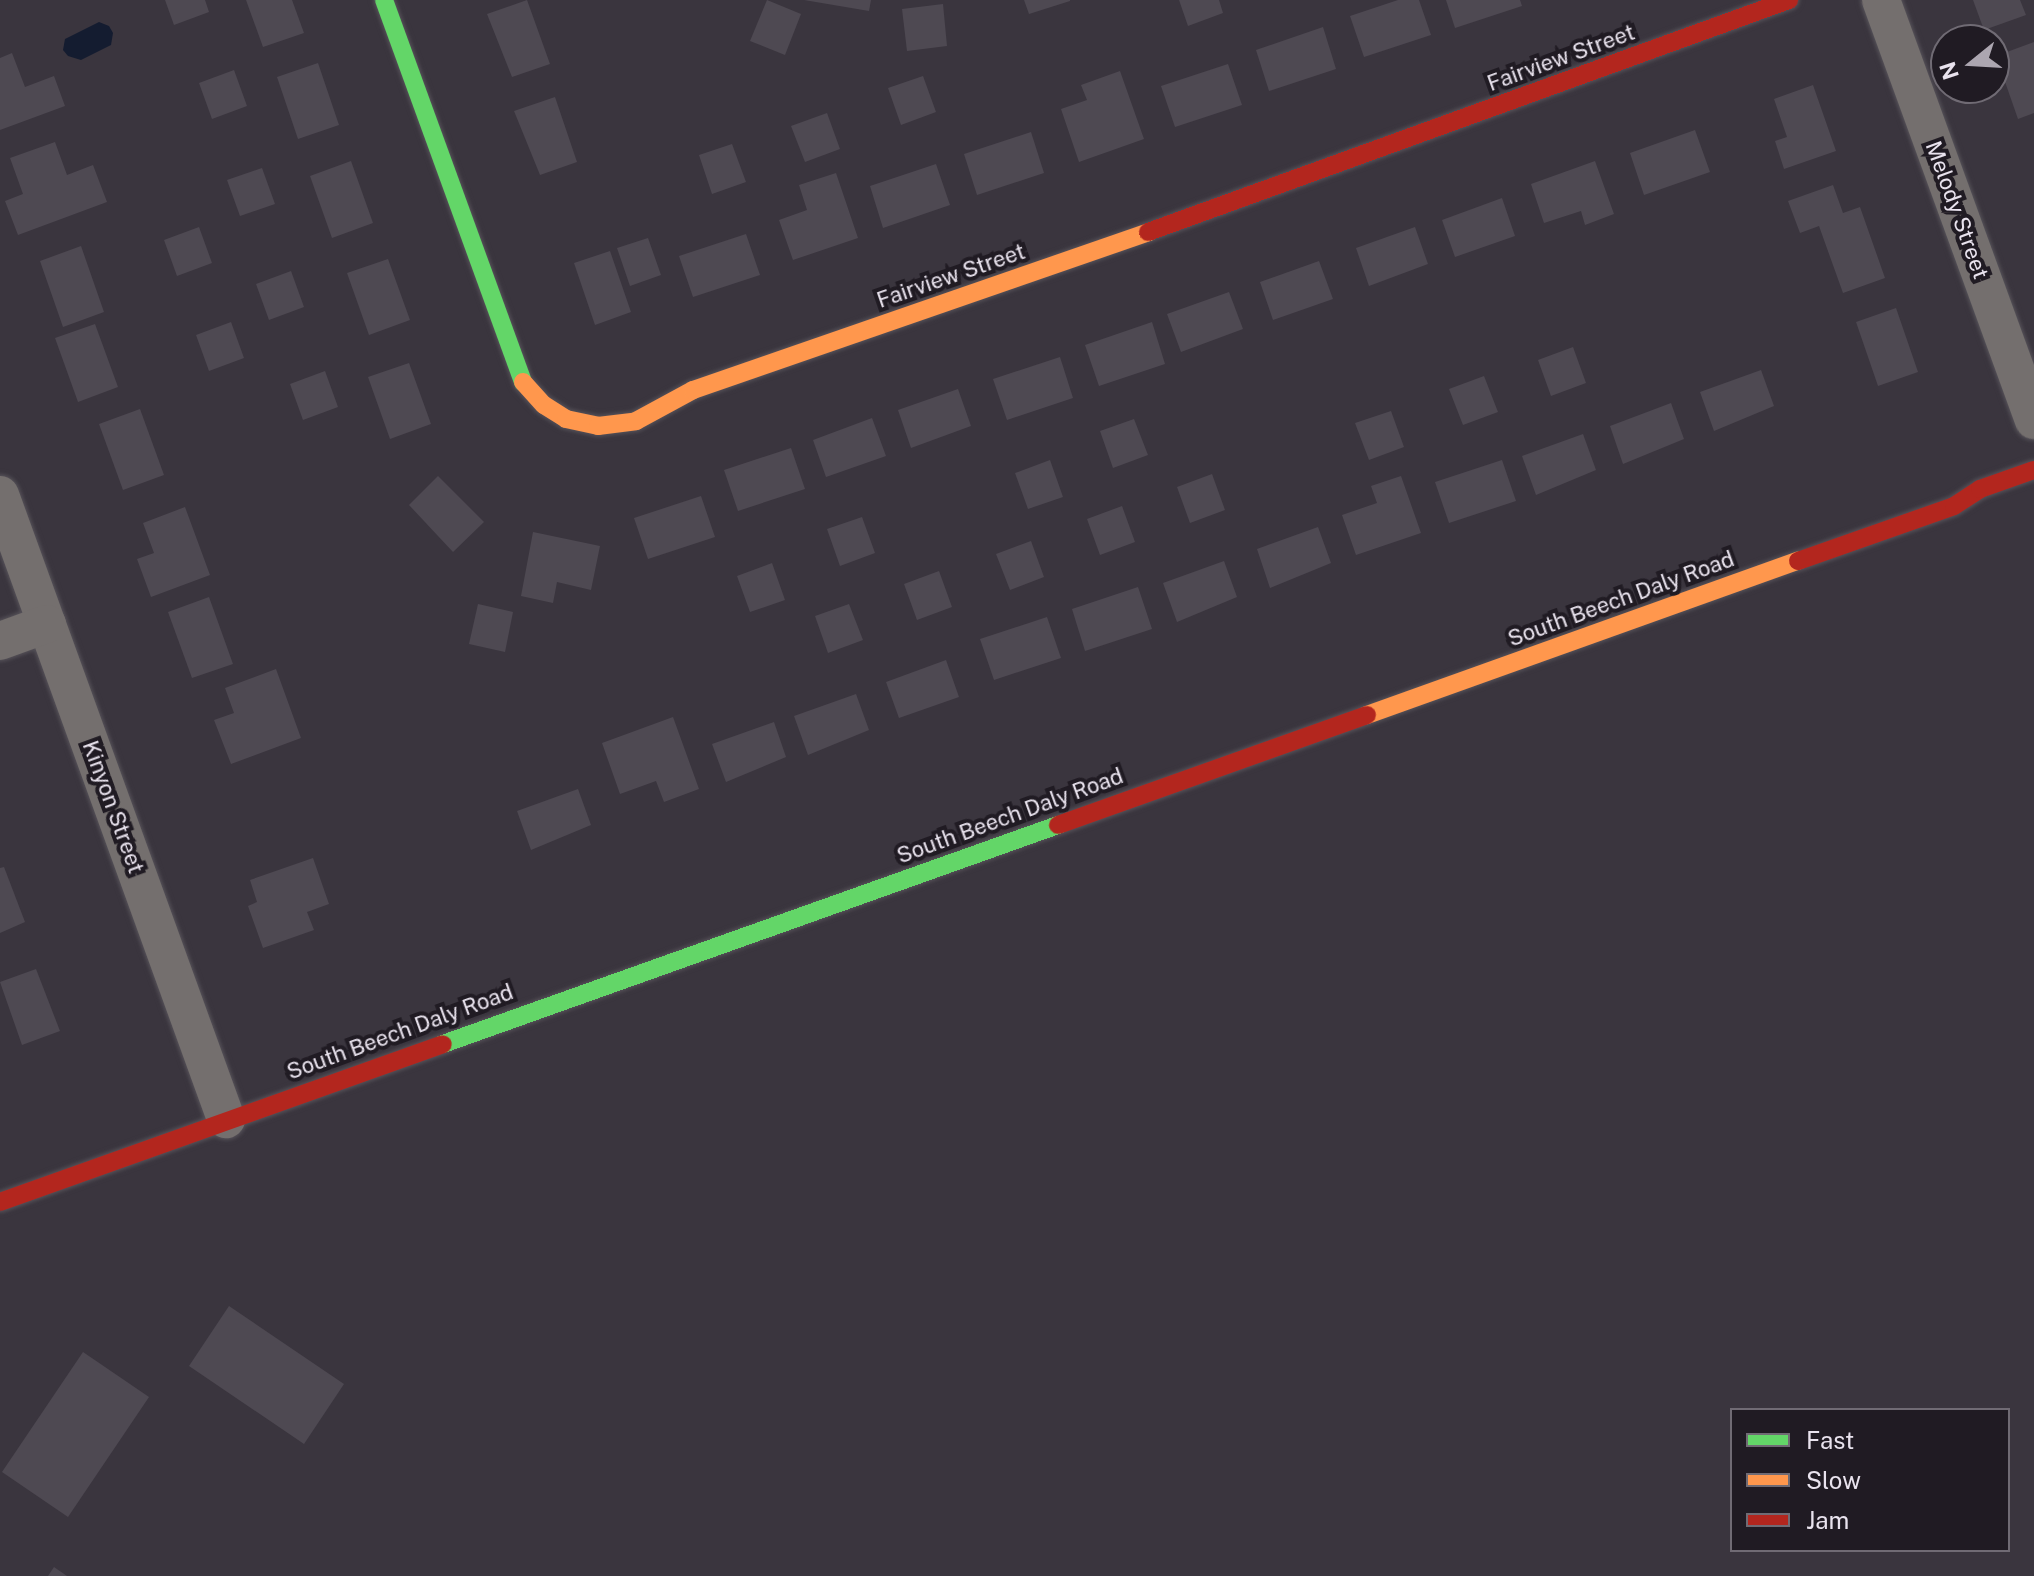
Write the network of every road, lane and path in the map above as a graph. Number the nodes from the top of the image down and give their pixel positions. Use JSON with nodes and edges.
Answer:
{"nodes":[{"id":1,"x":384,"y":0,"type":"edge"},
{"id":2,"x":1789,"y":0,"type":"edge"},
{"id":3,"x":1881,"y":0,"type":"edge"},
{"id":4,"x":2034,"y":420,"type":"edge"},
{"id":5,"x":2034,"y":470,"type":"edge"},
{"id":6,"x":0,"y":495,"type":"edge"},
{"id":7,"x":47,"y":624,"type":"junction"},
{"id":8,"x":0,"y":641,"type":"edge"},
{"id":9,"x":226,"y":1119,"type":"junction"},
{"id":10,"x":0,"y":1202,"type":"edge"}],
"edges":[{"from":1,"to":2,"type":"street","name":"Fairview Street"},
{"from":3,"to":4,"type":"street","name":"Melody Street"},
{"from":5,"to":9,"type":"street","name":"South Beech Daly Road"},
{"from":6,"to":7,"type":"street","name":"Kinyon Street"},
{"from":7,"to":8,"type":"street"},
{"from":7,"to":9,"type":"street","name":"Kinyon Street"},
{"from":9,"to":10,"type":"street","name":"South Beech Daly Road"}]}
